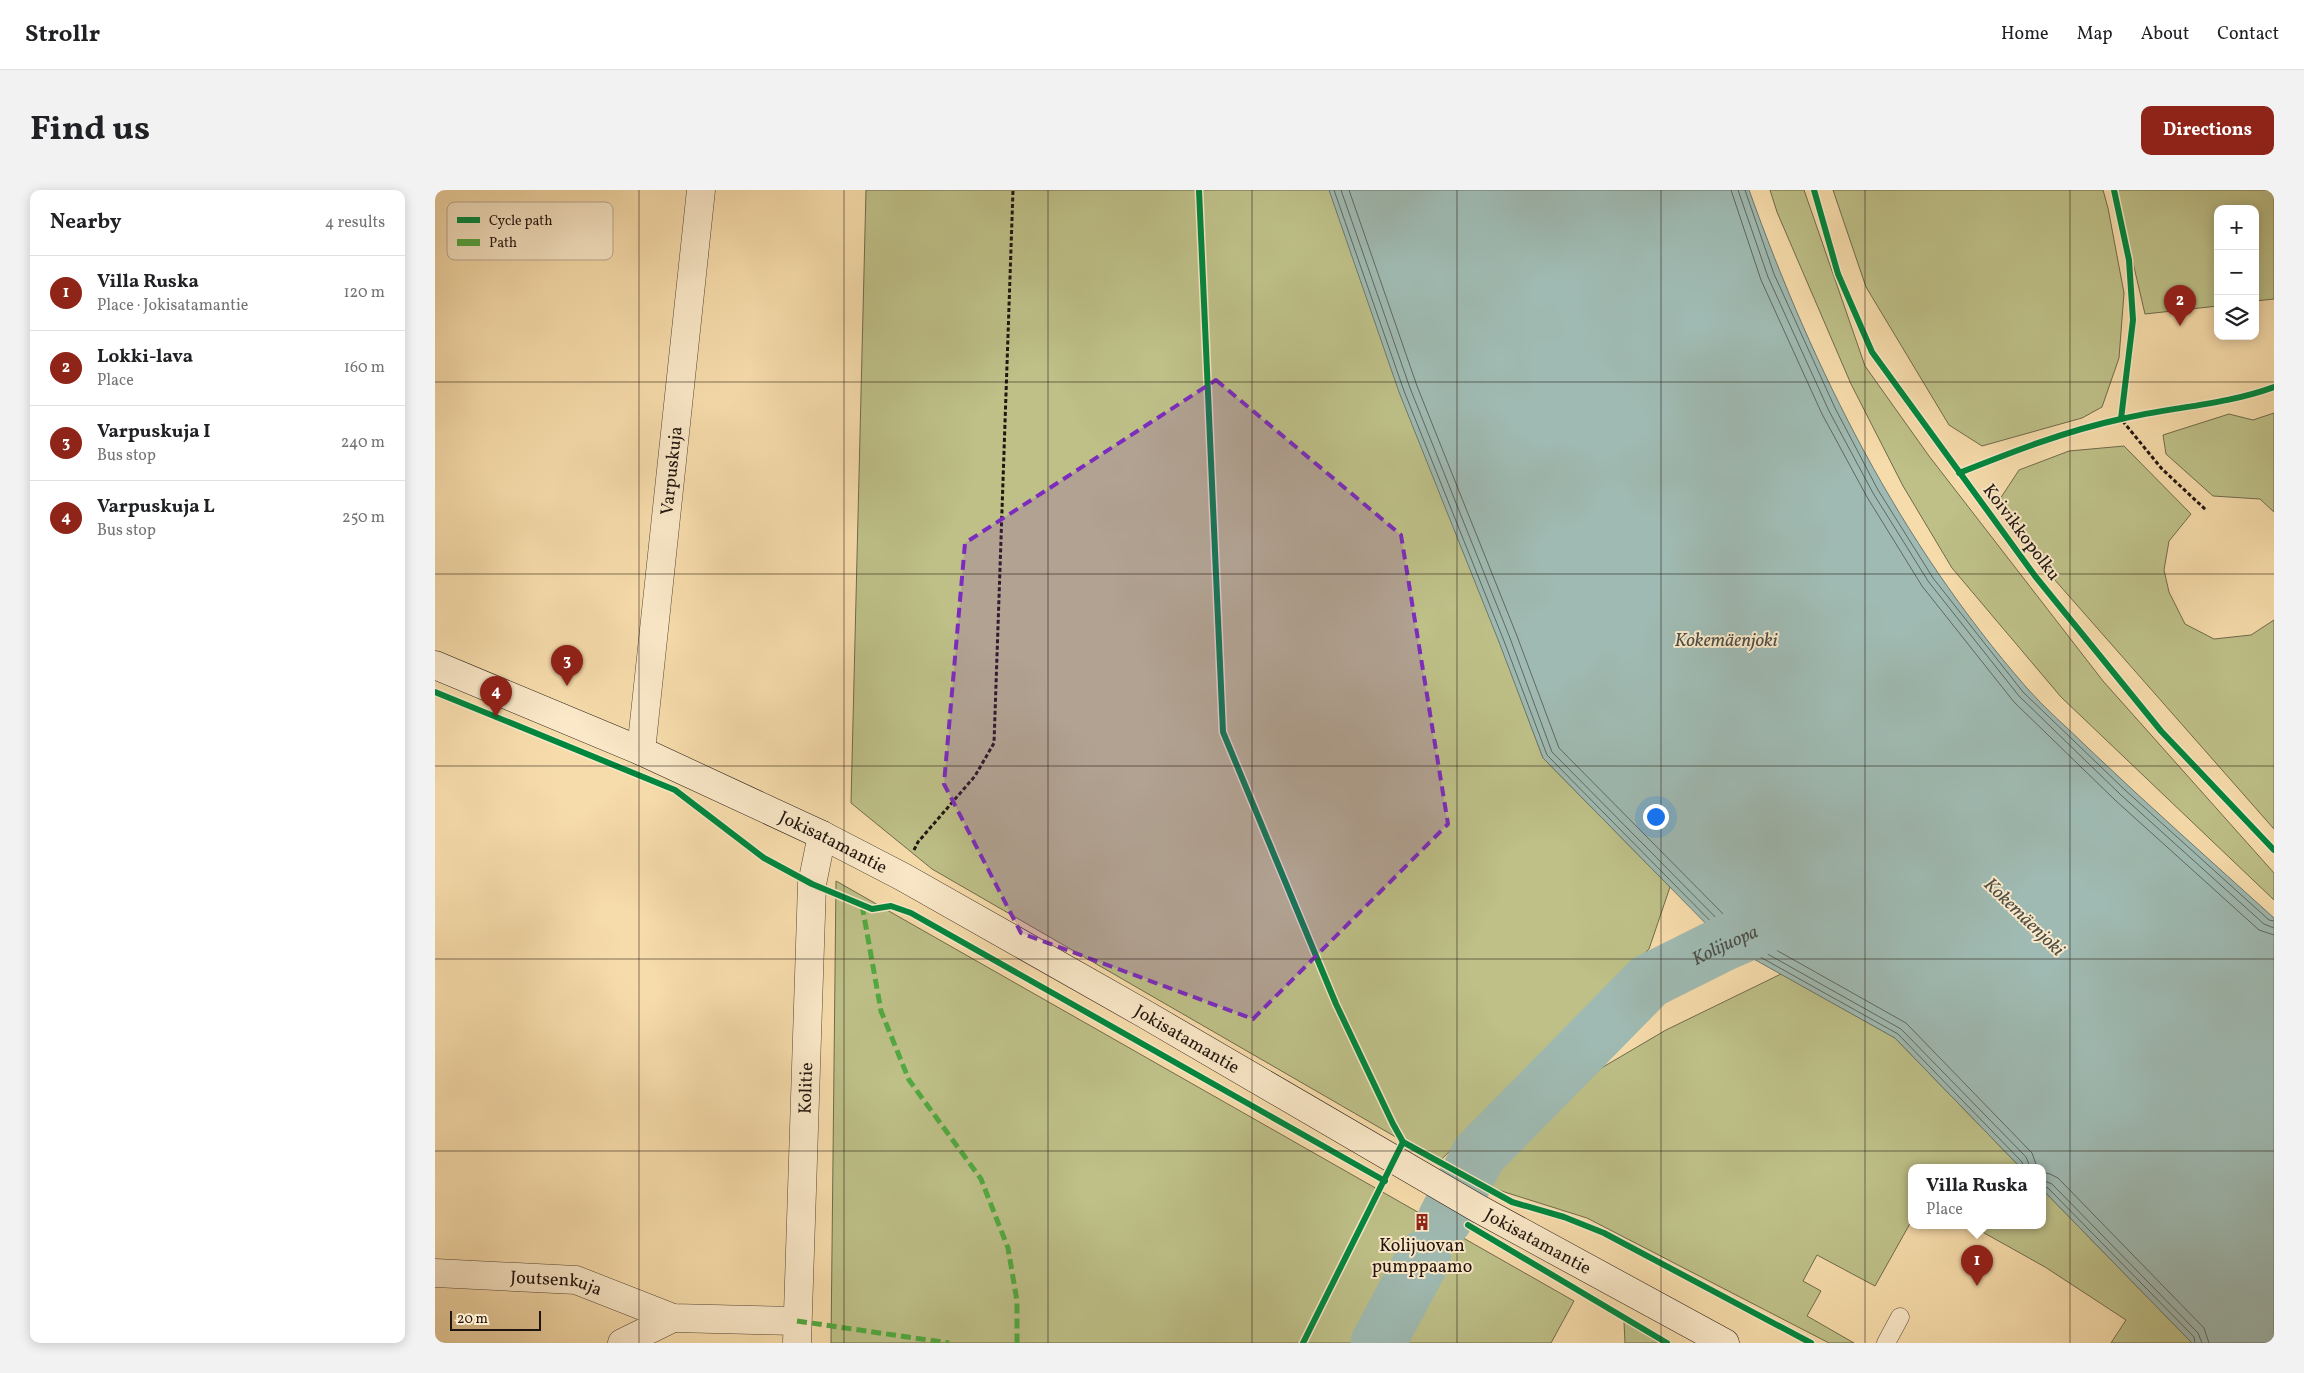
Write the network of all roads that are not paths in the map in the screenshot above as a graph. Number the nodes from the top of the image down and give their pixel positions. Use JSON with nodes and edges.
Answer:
{"nodes":[{"id":1,"x":701,"y":190,"type":"edge"},
{"id":2,"x":435,"y":665,"type":"edge"},
{"id":3,"x":641,"y":750,"type":"junction"},
{"id":4,"x":822,"y":836,"type":"junction"},
{"id":5,"x":435,"y":1273,"type":"edge"},
{"id":6,"x":1900,"y":1317,"type":"dead end"},
{"id":7,"x":673,"y":1318,"type":"junction"},
{"id":8,"x":797,"y":1332,"type":"edge"},
{"id":9,"x":622,"y":1343,"type":"edge"},
{"id":10,"x":1725,"y":1343,"type":"edge"},
{"id":11,"x":1886,"y":1343,"type":"edge"}],
"edges":[{"from":1,"to":3,"type":"street","name":"Varpuskuja"},
{"from":2,"to":3,"type":"street","name":"Jokisatamantie"},
{"from":3,"to":4,"type":"street","name":"Jokisatamantie"},
{"from":4,"to":8,"type":"street","name":"Kolitie"},
{"from":4,"to":10,"type":"street","name":"Jokisatamantie"},
{"from":5,"to":7,"type":"street","name":"Joutsenkuja"},
{"from":6,"to":11,"type":"lane"},
{"from":7,"to":8,"type":"street","name":"Joutsenkuja"},
{"from":7,"to":9,"type":"street","name":"Joutsenkuja"}]}
